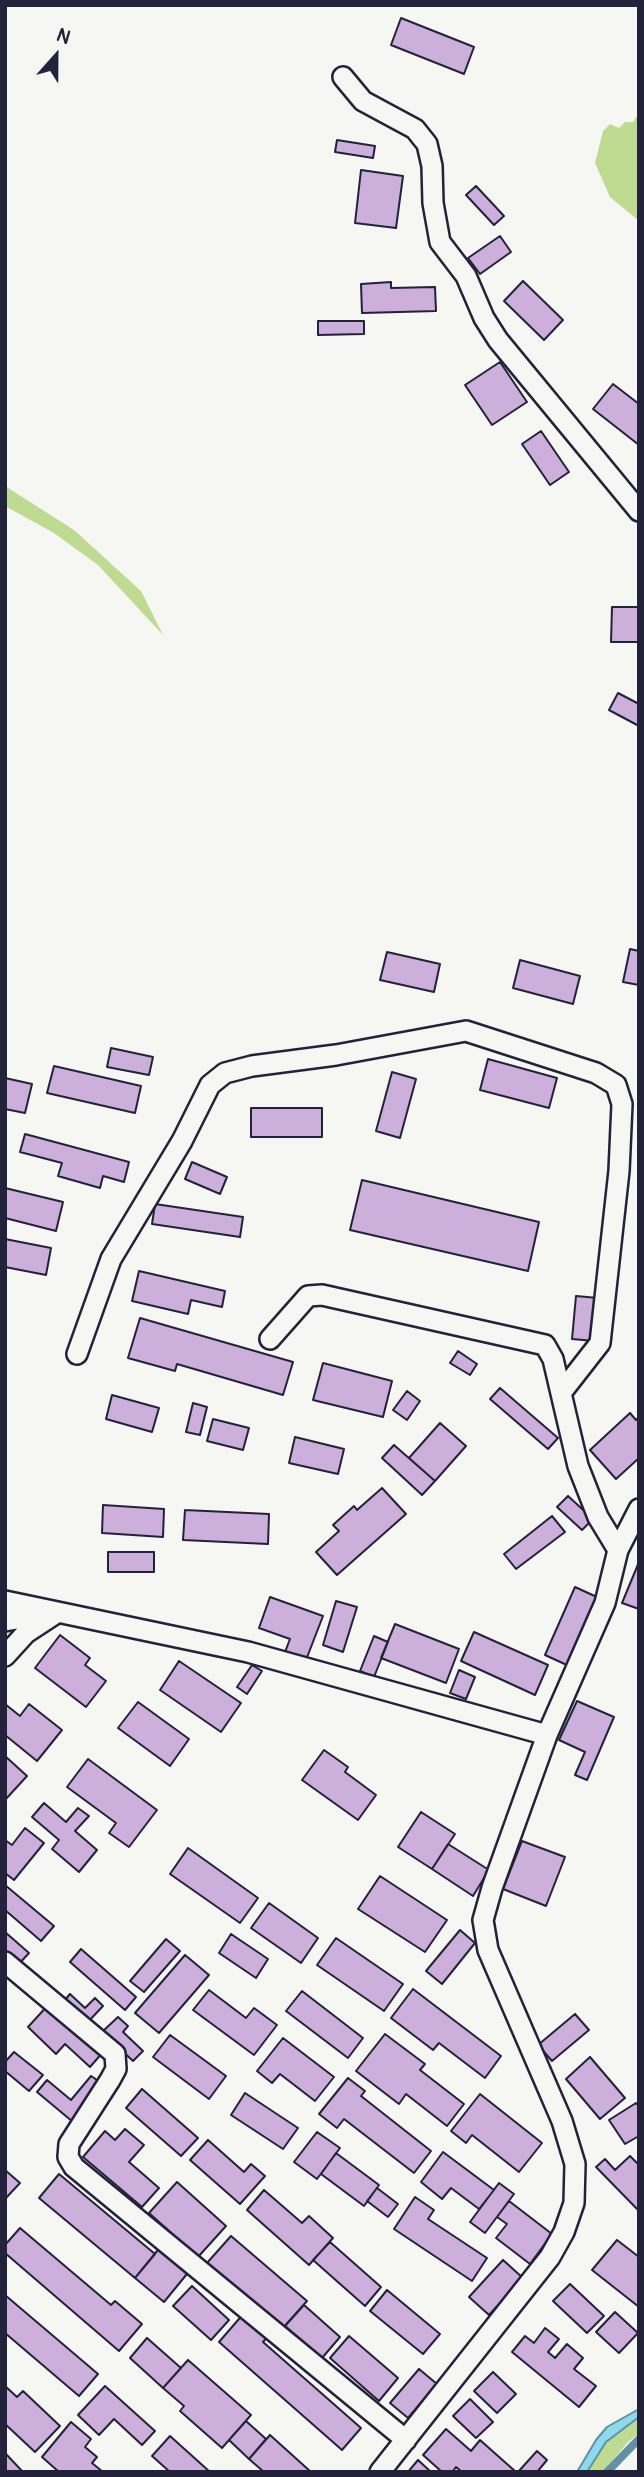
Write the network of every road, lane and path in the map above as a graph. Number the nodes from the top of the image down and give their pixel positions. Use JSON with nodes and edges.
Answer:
{"nodes":[{"id":1,"x":343,"y":77,"type":"dead end"},
{"id":2,"x":639,"y":511,"type":"edge"},
{"id":3,"x":270,"y":1339,"type":"dead end"},
{"id":4,"x":77,"y":1354,"type":"dead end"},
{"id":5,"x":561,"y":1393,"type":"junction"},
{"id":6,"x":639,"y":1509,"type":"edge"},
{"id":7,"x":618,"y":1550,"type":"junction"},
{"id":8,"x":5,"y":1601,"type":"edge"},
{"id":9,"x":58,"y":1612,"type":"junction"},
{"id":10,"x":5,"y":1621,"type":"edge"},
{"id":11,"x":5,"y":1656,"type":"edge"},
{"id":12,"x":547,"y":1735,"type":"junction"},
{"id":13,"x":5,"y":1962,"type":"edge"},
{"id":14,"x":406,"y":2440,"type":"junction"},
{"id":15,"x":380,"y":2472,"type":"edge"}],
"edges":[{"from":1,"to":2,"type":"street"},
{"from":3,"to":5,"type":"street"},
{"from":4,"to":5,"type":"street"},
{"from":5,"to":7,"type":"street"},
{"from":6,"to":7,"type":"street"},
{"from":7,"to":12,"type":"street"},
{"from":8,"to":9,"type":"street"},
{"from":9,"to":10,"type":"street"},
{"from":9,"to":11,"type":"street"},
{"from":9,"to":12,"type":"street"},
{"from":12,"to":14,"type":"street"},
{"from":13,"to":14,"type":"street"},
{"from":14,"to":15,"type":"street"}]}
